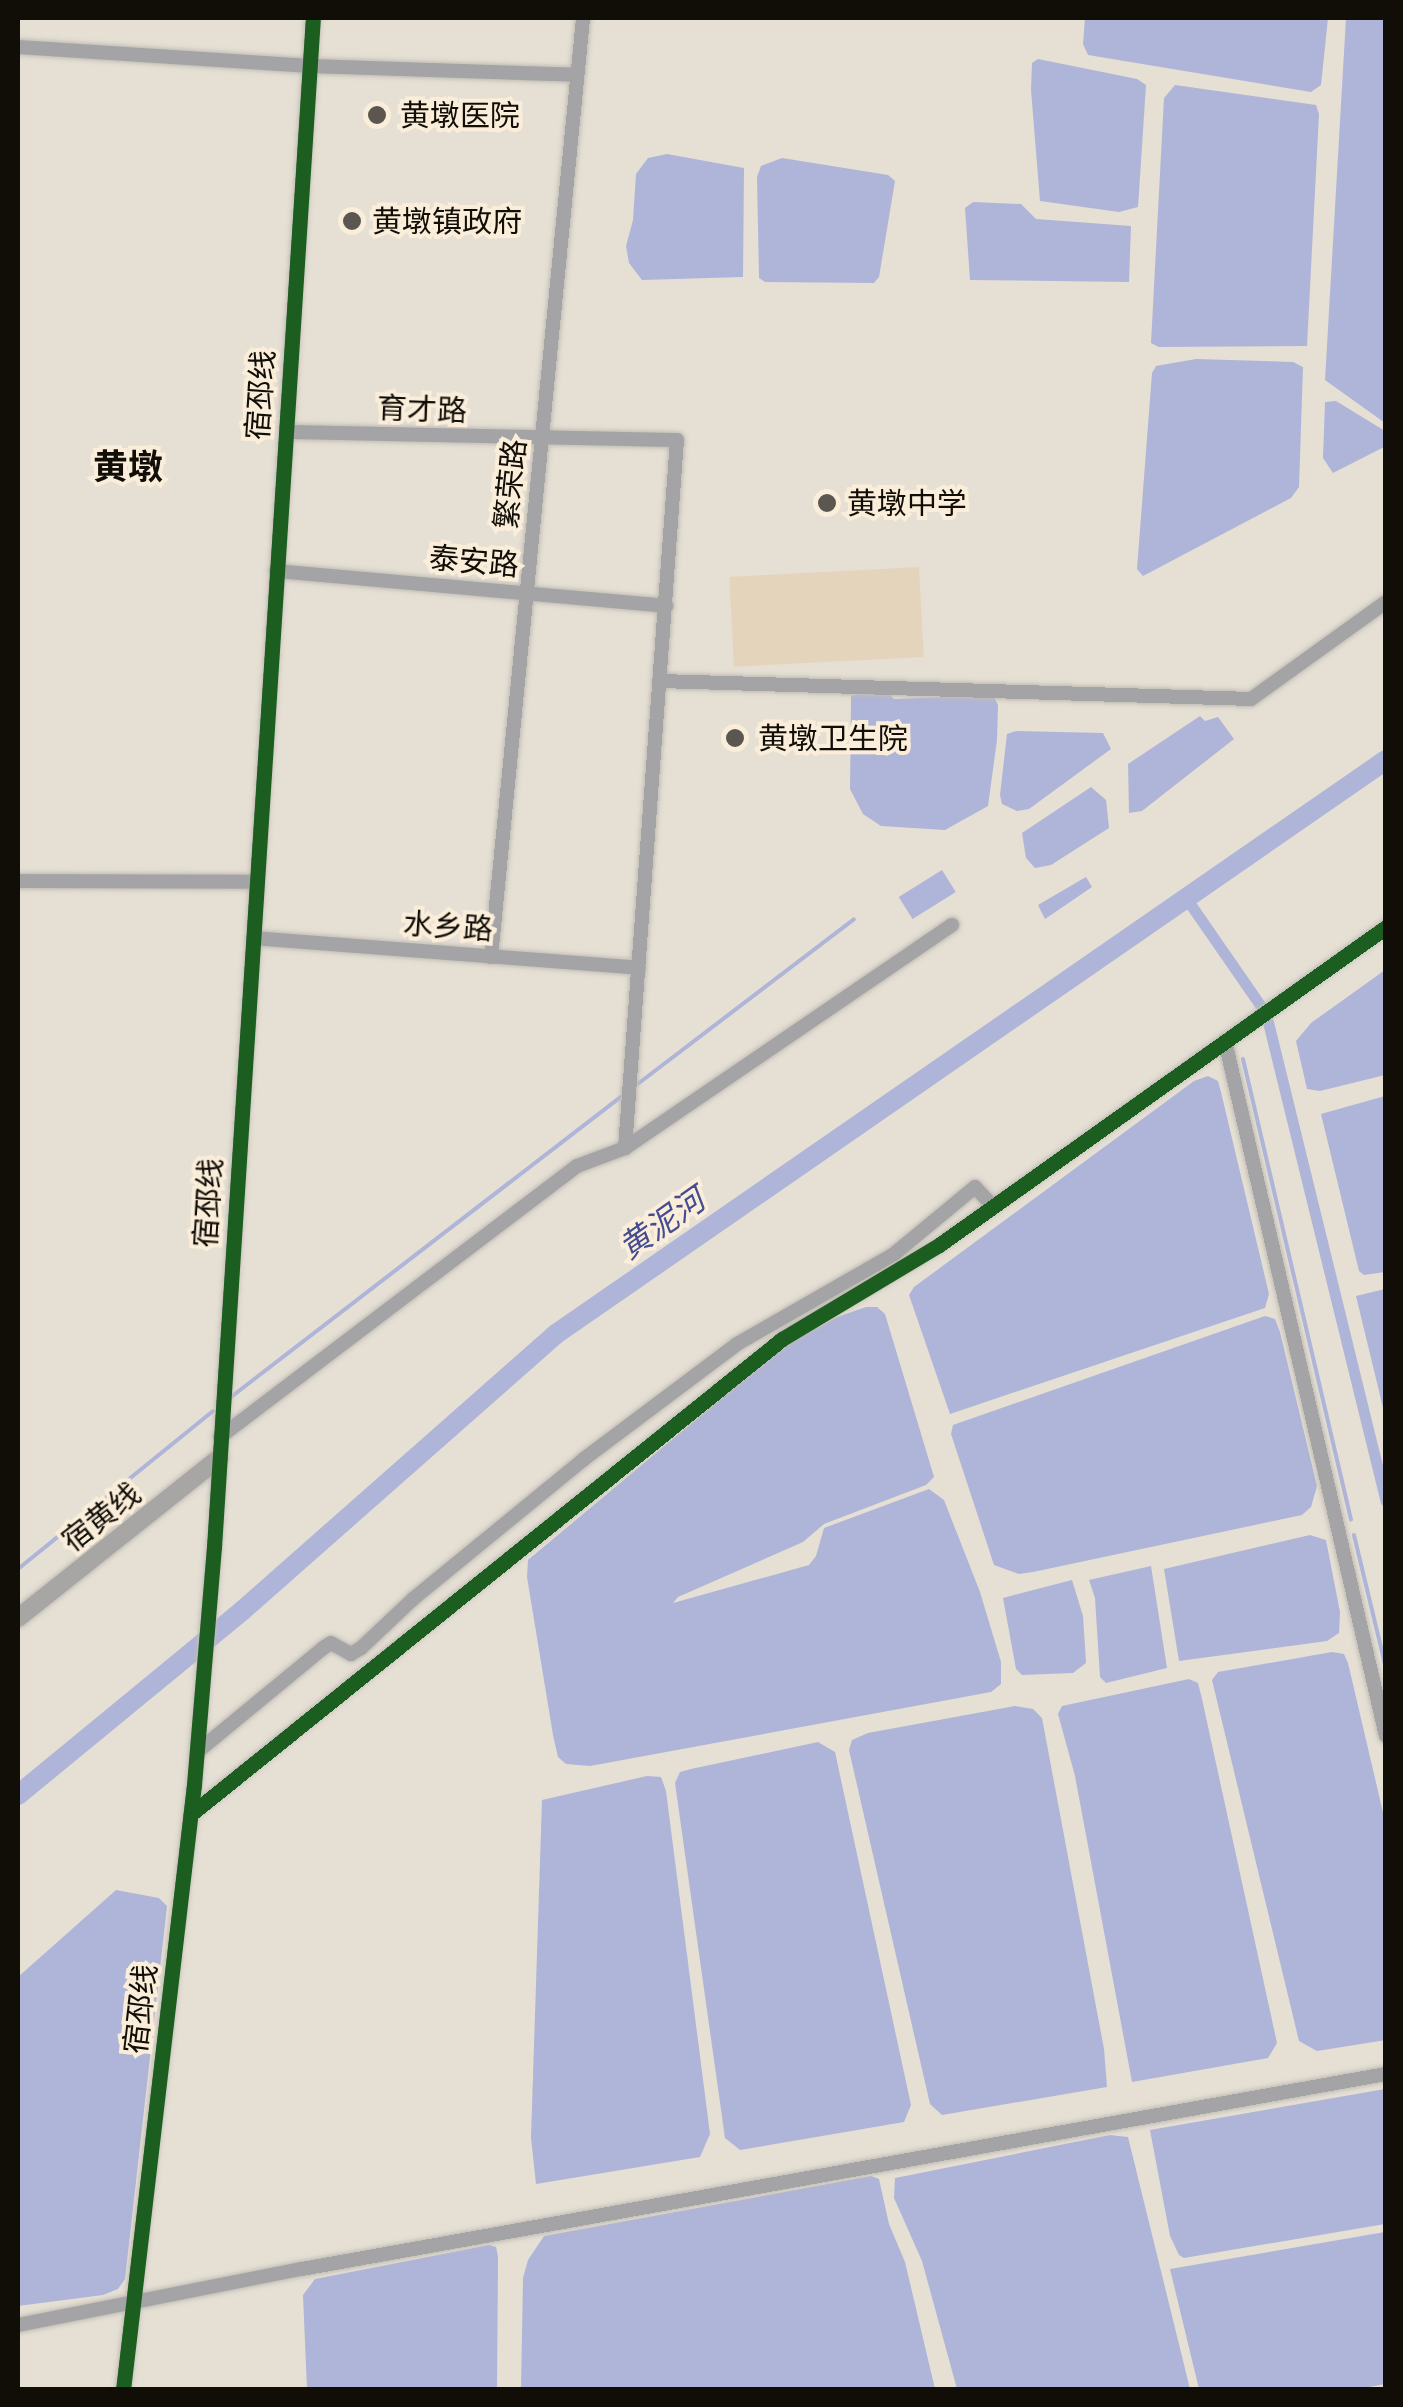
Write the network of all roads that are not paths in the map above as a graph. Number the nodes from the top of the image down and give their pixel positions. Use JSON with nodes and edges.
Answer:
{"nodes":[{"id":1,"x":313,"y":18,"type":"edge"},
{"id":2,"x":583,"y":18,"type":"edge"},
{"id":3,"x":18,"y":47,"type":"edge"},
{"id":4,"x":310,"y":66,"type":"junction"},
{"id":5,"x":577,"y":75,"type":"junction"},
{"id":6,"x":286,"y":432,"type":"junction"},
{"id":7,"x":542,"y":440,"type":"junction"},
{"id":8,"x":276,"y":571,"type":"junction"},
{"id":9,"x":527,"y":594,"type":"junction"},
{"id":10,"x":1386,"y":602,"type":"edge"},
{"id":11,"x":666,"y":606,"type":"junction"},
{"id":12,"x":660,"y":681,"type":"junction"},
{"id":13,"x":18,"y":882,"type":"edge"},
{"id":14,"x":256,"y":882,"type":"junction"},
{"id":15,"x":952,"y":925,"type":"dead end"},
{"id":16,"x":1385,"y":927,"type":"edge"},
{"id":17,"x":252,"y":938,"type":"junction"},
{"id":18,"x":491,"y":957,"type":"junction"},
{"id":19,"x":639,"y":968,"type":"junction"},
{"id":20,"x":1225,"y":1041,"type":"junction"},
{"id":21,"x":626,"y":1148,"type":"junction"},
{"id":22,"x":993,"y":1206,"type":"junction"},
{"id":23,"x":894,"y":1254,"type":"junction"},
{"id":24,"x":905,"y":1268,"type":"junction"},
{"id":25,"x":220,"y":1437,"type":"junction"},
{"id":26,"x":218,"y":1458,"type":"junction"},
{"id":27,"x":18,"y":1618,"type":"edge"},
{"id":28,"x":1386,"y":1736,"type":"edge"},
{"id":29,"x":197,"y":1752,"type":"junction"},
{"id":30,"x":191,"y":1814,"type":"junction"},
{"id":31,"x":1386,"y":2074,"type":"edge"},
{"id":32,"x":132,"y":2305,"type":"junction"},
{"id":33,"x":18,"y":2325,"type":"edge"},
{"id":34,"x":123,"y":2390,"type":"edge"}],
"edges":[{"from":1,"to":4,"type":"street","name":"宿邳线"},
{"from":2,"to":5,"type":"street","name":"繁荣路"},
{"from":3,"to":4,"type":"street"},
{"from":4,"to":5,"type":"street"},
{"from":4,"to":6,"type":"street","name":"宿邳线"},
{"from":5,"to":7,"type":"street","name":"繁荣路"},
{"from":6,"to":7,"type":"street","name":"育才路"},
{"from":6,"to":8,"type":"street","name":"宿邳线"},
{"from":7,"to":9,"type":"street","name":"繁荣路"},
{"from":7,"to":11,"type":"street","name":"育才路"},
{"from":8,"to":9,"type":"street","name":"泰安路"},
{"from":8,"to":14,"type":"street","name":"宿邳线"},
{"from":9,"to":11,"type":"street","name":"泰安路"},
{"from":9,"to":18,"type":"street","name":"繁荣路"},
{"from":10,"to":12,"type":"street"},
{"from":11,"to":12,"type":"street"},
{"from":12,"to":19,"type":"street"},
{"from":13,"to":14,"type":"street"},
{"from":14,"to":17,"type":"street","name":"宿邳线"},
{"from":15,"to":21,"type":"street"},
{"from":16,"to":20,"type":"street"},
{"from":17,"to":18,"type":"street","name":"水乡路"},
{"from":17,"to":25,"type":"street","name":"宿邳线"},
{"from":18,"to":19,"type":"street","name":"水乡路"},
{"from":19,"to":21,"type":"street"},
{"from":20,"to":22,"type":"street"},
{"from":20,"to":28,"type":"street"},
{"from":21,"to":25,"type":"street"},
{"from":22,"to":23,"type":"street"},
{"from":22,"to":24,"type":"street"},
{"from":23,"to":24,"type":"street"},
{"from":23,"to":29,"type":"street"},
{"from":24,"to":30,"type":"street"},
{"from":25,"to":26,"type":"street","name":"宿邳线"},
{"from":26,"to":27,"type":"main road","name":"宿黄线"},
{"from":26,"to":29,"type":"street","name":"宿邳线"},
{"from":29,"to":30,"type":"street","name":"宿邳线"},
{"from":30,"to":32,"type":"street","name":"宿邳线"},
{"from":31,"to":32,"type":"street"},
{"from":32,"to":33,"type":"street"},
{"from":32,"to":34,"type":"street","name":"宿邳线"}]}
